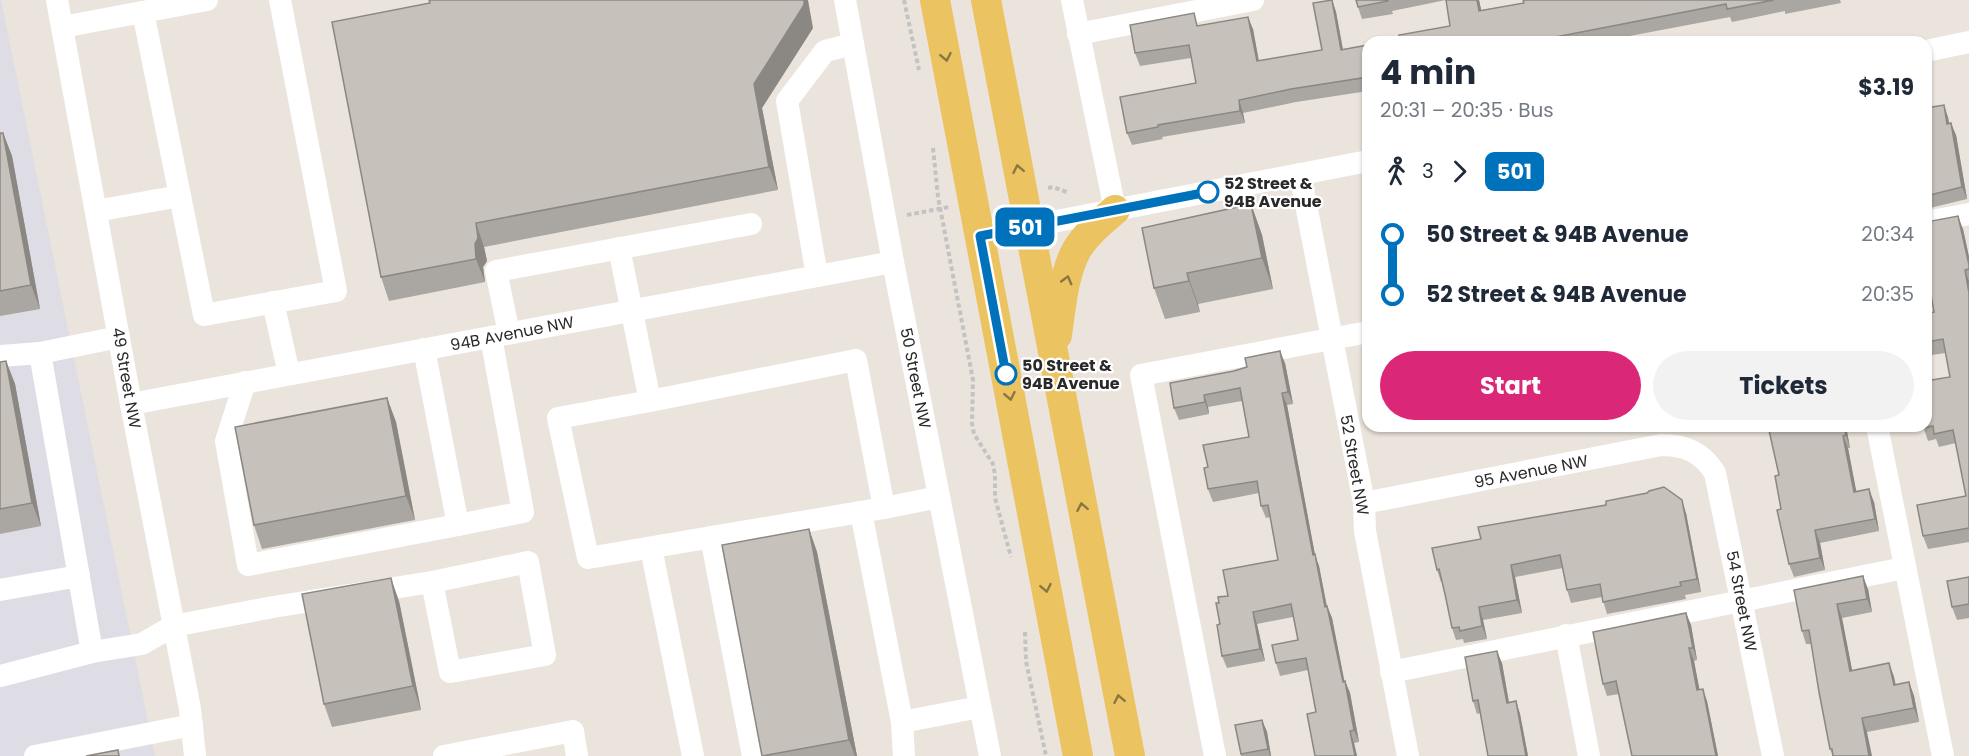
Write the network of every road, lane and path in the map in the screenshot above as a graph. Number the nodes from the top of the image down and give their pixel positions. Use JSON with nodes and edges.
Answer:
{"nodes":[{"id":1,"x":57,"y":0,"type":"edge"},
{"id":2,"x":207,"y":0,"type":"edge"},
{"id":3,"x":280,"y":0,"type":"edge"},
{"id":4,"x":845,"y":0,"type":"edge"},
{"id":5,"x":904,"y":0,"type":"edge"},
{"id":6,"x":935,"y":0,"type":"edge"},
{"id":7,"x":986,"y":0,"type":"edge"},
{"id":8,"x":1072,"y":0,"type":"edge"},
{"id":9,"x":1253,"y":0,"type":"edge"},
{"id":10,"x":143,"y":12,"type":"junction"},
{"id":11,"x":62,"y":27,"type":"junction"},
{"id":12,"x":1078,"y":34,"type":"junction"},
{"id":13,"x":1969,"y":42,"type":"edge"},
{"id":14,"x":853,"y":44,"type":"junction"},
{"id":15,"x":1932,"y":50,"type":"edge"},
{"id":16,"x":922,"y":81,"type":"dead end"},
{"id":17,"x":933,"y":144,"type":"dead end"},
{"id":18,"x":1362,"y":162,"type":"edge"},
{"id":19,"x":1300,"y":174,"type":"junction"},
{"id":20,"x":180,"y":196,"type":"junction"},
{"id":21,"x":957,"y":206,"type":"dead end"},
{"id":22,"x":940,"y":208,"type":"junction"},
{"id":23,"x":1115,"y":210,"type":"junction"},
{"id":24,"x":96,"y":211,"type":"junction"},
{"id":25,"x":1969,"y":214,"type":"edge"},
{"id":26,"x":906,"y":215,"type":"dead end"},
{"id":27,"x":1932,"y":221,"type":"edge"},
{"id":28,"x":751,"y":224,"type":"dead end"},
{"id":29,"x":1029,"y":226,"type":"junction"},
{"id":30,"x":980,"y":236,"type":"junction"},
{"id":31,"x":619,"y":248,"type":"junction"},
{"id":32,"x":893,"y":262,"type":"junction"},
{"id":33,"x":817,"y":276,"type":"junction"},
{"id":34,"x":273,"y":302,"type":"junction"},
{"id":35,"x":631,"y":310,"type":"junction"},
{"id":36,"x":1362,"y":333,"type":"edge"},
{"id":37,"x":500,"y":335,"type":"junction"},
{"id":38,"x":119,"y":337,"type":"junction"},
{"id":39,"x":1332,"y":339,"type":"junction"},
{"id":40,"x":424,"y":349,"type":"junction"},
{"id":41,"x":40,"y":353,"type":"junction"},
{"id":42,"x":0,"y":356,"type":"edge"},
{"id":43,"x":1054,"y":359,"type":"junction"},
{"id":44,"x":289,"y":374,"type":"junction"},
{"id":45,"x":244,"y":382,"type":"junction"},
{"id":46,"x":650,"y":401,"type":"junction"},
{"id":47,"x":132,"y":404,"type":"junction"},
{"id":48,"x":1877,"y":432,"type":"edge"},
{"id":49,"x":1697,"y":453,"type":"joint"},
{"id":50,"x":939,"y":497,"type":"junction"},
{"id":51,"x":1364,"y":503,"type":"junction"},
{"id":52,"x":884,"y":508,"type":"junction"},
{"id":53,"x":861,"y":512,"type":"junction"},
{"id":54,"x":458,"y":525,"type":"junction"},
{"id":55,"x":711,"y":537,"type":"junction"},
{"id":56,"x":651,"y":548,"type":"junction"},
{"id":57,"x":1013,"y":564,"type":"dead end"},
{"id":58,"x":1904,"y":568,"type":"junction"},
{"id":59,"x":79,"y":576,"type":"junction"},
{"id":60,"x":432,"y":582,"type":"junction"},
{"id":61,"x":0,"y":590,"type":"edge"},
{"id":62,"x":1742,"y":600,"type":"junction"},
{"id":63,"x":1025,"y":623,"type":"dead end"},
{"id":64,"x":173,"y":626,"type":"junction"},
{"id":65,"x":1566,"y":635,"type":"junction"},
{"id":66,"x":92,"y":652,"type":"junction"},
{"id":67,"x":1391,"y":672,"type":"junction"},
{"id":68,"x":0,"y":676,"type":"edge"},
{"id":69,"x":980,"y":707,"type":"junction"},
{"id":70,"x":902,"y":722,"type":"junction"},
{"id":71,"x":192,"y":725,"type":"junction"},
{"id":72,"x":35,"y":756,"type":"edge"},
{"id":73,"x":195,"y":756,"type":"edge"},
{"id":74,"x":444,"y":756,"type":"edge"},
{"id":75,"x":577,"y":756,"type":"edge"},
{"id":76,"x":693,"y":756,"type":"edge"},
{"id":77,"x":753,"y":756,"type":"edge"},
{"id":78,"x":904,"y":756,"type":"edge"},
{"id":79,"x":990,"y":756,"type":"edge"},
{"id":80,"x":1046,"y":756,"type":"edge"},
{"id":81,"x":1078,"y":756,"type":"edge"},
{"id":82,"x":1130,"y":756,"type":"edge"},
{"id":83,"x":1215,"y":756,"type":"edge"},
{"id":84,"x":1408,"y":756,"type":"edge"},
{"id":85,"x":1589,"y":756,"type":"edge"},
{"id":86,"x":1773,"y":756,"type":"edge"},
{"id":87,"x":1943,"y":756,"type":"edge"}],
"edges":[{"from":1,"to":11,"type":"street","name":"49 Street NW"},
{"from":2,"to":10,"type":"street"},
{"from":3,"to":34,"type":"street"},
{"from":4,"to":14,"type":"street","name":"50 Street NW"},
{"from":5,"to":16,"type":"path"},
{"from":6,"to":30,"type":"main road","one_way":true},
{"from":29,"to":7,"type":"main road","one_way":true},
{"from":8,"to":12,"type":"street"},
{"from":9,"to":12,"type":"street"},
{"from":10,"to":11,"type":"street"},
{"from":10,"to":20,"type":"street"},
{"from":11,"to":24,"type":"street","name":"49 Street NW"},
{"from":12,"to":23,"type":"street"},
{"from":13,"to":15,"type":"street"},
{"from":14,"to":32,"type":"street","name":"50 Street NW"},
{"from":14,"to":33,"type":"street"},
{"from":17,"to":22,"type":"path"},
{"from":18,"to":19,"type":"street"},
{"from":19,"to":23,"type":"street"},
{"from":19,"to":39,"type":"street","name":"52 Street NW"},
{"from":20,"to":24,"type":"street"},
{"from":20,"to":34,"type":"street"},
{"from":21,"to":22,"type":"path"},
{"from":22,"to":26,"type":"path"},
{"from":22,"to":57,"type":"path"},
{"from":23,"to":29,"type":"street"},
{"from":43,"to":23,"type":"main road","one_way":true},
{"from":24,"to":38,"type":"street","name":"49 Street NW"},
{"from":25,"to":27,"type":"street"},
{"from":28,"to":31,"type":"street"},
{"from":29,"to":30,"type":"street"},
{"from":29,"to":43,"type":"main road"},
{"from":30,"to":81,"type":"main road","one_way":true},
{"from":31,"to":35,"type":"street"},
{"from":31,"to":37,"type":"street"},
{"from":32,"to":33,"type":"street","name":"94B Avenue NW"},
{"from":32,"to":50,"type":"street","name":"50 Street NW"},
{"from":33,"to":35,"type":"street","name":"94B Avenue NW"},
{"from":34,"to":44,"type":"street"},
{"from":35,"to":37,"type":"street","name":"94B Avenue NW"},
{"from":35,"to":46,"type":"street"},
{"from":36,"to":39,"type":"street"},
{"from":37,"to":40,"type":"street","name":"94B Avenue NW"},
{"from":37,"to":54,"type":"street"},
{"from":38,"to":41,"type":"street"},
{"from":38,"to":47,"type":"street","name":"49 Street NW"},
{"from":39,"to":51,"type":"street","name":"52 Street NW"},
{"from":39,"to":83,"type":"street"},
{"from":40,"to":44,"type":"street","name":"94B Avenue NW"},
{"from":40,"to":54,"type":"street"},
{"from":41,"to":42,"type":"street"},
{"from":41,"to":59,"type":"street"},
{"from":82,"to":43,"type":"main road","one_way":true},
{"from":44,"to":45,"type":"street","name":"94B Avenue NW"},
{"from":45,"to":47,"type":"street","name":"94B Avenue NW"},
{"from":45,"to":54,"type":"street"},
{"from":46,"to":52,"type":"street"},
{"from":46,"to":56,"type":"street"},
{"from":47,"to":64,"type":"street","name":"49 Street NW"},
{"from":48,"to":58,"type":"street"},
{"from":49,"to":51,"type":"street","name":"95 Avenue NW"},
{"from":49,"to":62,"type":"street","name":"54 Street NW"},
{"from":50,"to":52,"type":"street"},
{"from":50,"to":69,"type":"street","name":"50 Street NW"},
{"from":51,"to":67,"type":"street","name":"52 Street NW"},
{"from":52,"to":53,"type":"street"},
{"from":53,"to":55,"type":"street"},
{"from":53,"to":70,"type":"street"},
{"from":55,"to":56,"type":"street"},
{"from":55,"to":77,"type":"street"},
{"from":56,"to":76,"type":"street"},
{"from":58,"to":62,"type":"street"},
{"from":58,"to":87,"type":"street"},
{"from":59,"to":61,"type":"street"},
{"from":59,"to":66,"type":"street"},
{"from":60,"to":60,"type":"street"},
{"from":60,"to":64,"type":"street"},
{"from":62,"to":65,"type":"street"},
{"from":62,"to":86,"type":"street","name":"54 Street NW"},
{"from":63,"to":80,"type":"path"},
{"from":64,"to":66,"type":"street"},
{"from":64,"to":71,"type":"street","name":"49 Street NW"},
{"from":65,"to":67,"type":"street"},
{"from":65,"to":85,"type":"street"},
{"from":66,"to":68,"type":"street"},
{"from":67,"to":84,"type":"street","name":"52 Street NW"},
{"from":69,"to":70,"type":"street"},
{"from":69,"to":79,"type":"street","name":"50 Street NW"},
{"from":70,"to":78,"type":"street"},
{"from":71,"to":72,"type":"street"},
{"from":71,"to":73,"type":"street","name":"49 Street NW"},
{"from":74,"to":75,"type":"street"}]}
